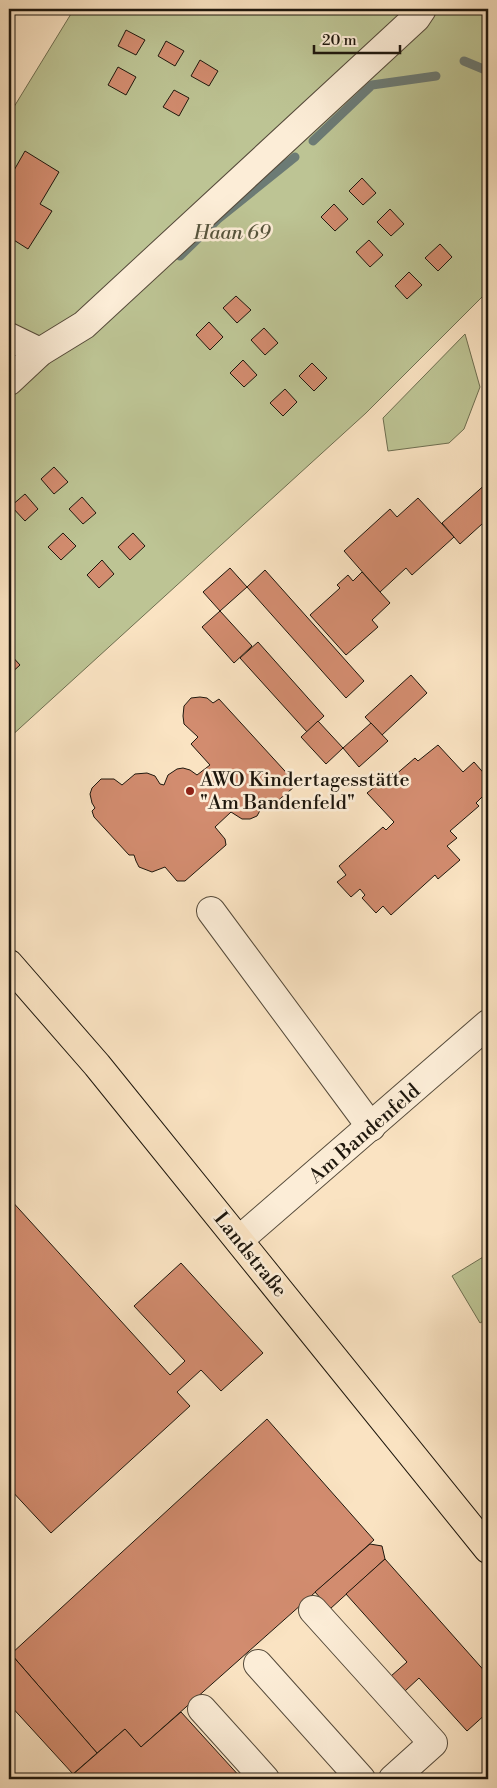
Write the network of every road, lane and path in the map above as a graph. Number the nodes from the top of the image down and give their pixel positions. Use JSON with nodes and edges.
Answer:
{"nodes":[{"id":1,"x":417,"y":12,"type":"edge"},
{"id":2,"x":9,"y":337,"type":"edge"},
{"id":3,"x":40,"y":352,"type":"junction"},
{"id":4,"x":9,"y":381,"type":"edge"},
{"id":5,"x":211,"y":911,"type":"dead end"},
{"id":6,"x":9,"y":964,"type":"edge"},
{"id":7,"x":488,"y":1024,"type":"edge"},
{"id":8,"x":371,"y":1127,"type":"junction"},
{"id":9,"x":240,"y":1240,"type":"junction"},
{"id":10,"x":488,"y":1548,"type":"edge"},
{"id":11,"x":314,"y":1610,"type":"dead end"},
{"id":12,"x":258,"y":1664,"type":"dead end"},
{"id":13,"x":202,"y":1709,"type":"dead end"},
{"id":14,"x":265,"y":1779,"type":"edge"},
{"id":15,"x":360,"y":1779,"type":"edge"},
{"id":16,"x":394,"y":1779,"type":"edge"}],
"edges":[{"from":1,"to":3,"type":"street"},
{"from":2,"to":3,"type":"street"},
{"from":3,"to":4,"type":"street"},
{"from":5,"to":8,"type":"street"},
{"from":6,"to":9,"type":"main road","name":"Landstraße"},
{"from":7,"to":8,"type":"street","name":"Am Bandenfeld"},
{"from":8,"to":9,"type":"street","name":"Am Bandenfeld"},
{"from":9,"to":10,"type":"main road","name":"Landstraße"},
{"from":11,"to":16,"type":"street"},
{"from":12,"to":15,"type":"street"},
{"from":13,"to":14,"type":"street"}]}
